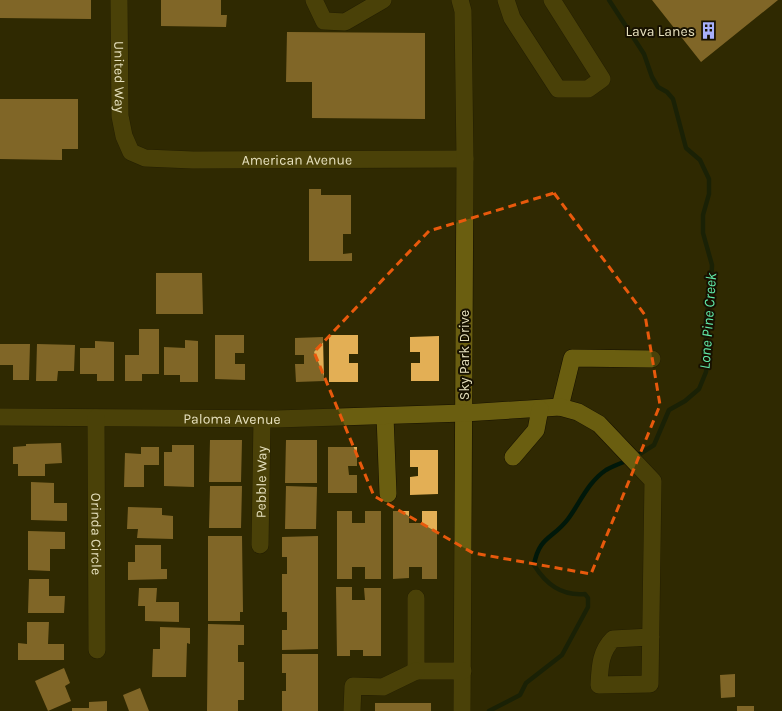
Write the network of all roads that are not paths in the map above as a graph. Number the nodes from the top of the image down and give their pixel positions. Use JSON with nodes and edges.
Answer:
{"nodes":[{"id":1,"x":119,"y":0,"type":"edge"},
{"id":2,"x":314,"y":0,"type":"edge"},
{"id":3,"x":382,"y":0,"type":"edge"},
{"id":4,"x":460,"y":0,"type":"edge"},
{"id":5,"x":506,"y":0,"type":"edge"},
{"id":6,"x":552,"y":0,"type":"edge"},
{"id":7,"x":131,"y":152,"type":"joint"},
{"id":8,"x":465,"y":159,"type":"junction"},
{"id":9,"x":652,"y":359,"type":"dead end"},
{"id":10,"x":560,"y":407,"type":"junction"},
{"id":11,"x":540,"y":409,"type":"junction"},
{"id":12,"x":464,"y":413,"type":"junction"},
{"id":13,"x":385,"y":416,"type":"junction"},
{"id":14,"x":0,"y":417,"type":"edge"},
{"id":15,"x":96,"y":418,"type":"junction"},
{"id":16,"x":262,"y":419,"type":"junction"},
{"id":17,"x":513,"y":457,"type":"dead end"},
{"id":18,"x":388,"y":494,"type":"dead end"},
{"id":19,"x":260,"y":545,"type":"dead end"},
{"id":20,"x":416,"y":598,"type":"dead end"},
{"id":21,"x":651,"y":637,"type":"dead end"},
{"id":22,"x":97,"y":650,"type":"dead end"},
{"id":23,"x":416,"y":671,"type":"junction"},
{"id":24,"x":462,"y":671,"type":"junction"},
{"id":25,"x":352,"y":711,"type":"edge"},
{"id":26,"x":462,"y":711,"type":"edge"}],
"edges":[{"from":1,"to":7,"type":"street","name":"United Way"},
{"from":2,"to":3,"type":"street"},
{"from":4,"to":8,"type":"street","name":"Sky Park Drive"},
{"from":5,"to":6,"type":"street"},
{"from":7,"to":8,"type":"street","name":"American Avenue"},
{"from":8,"to":12,"type":"street","name":"Sky Park Drive"},
{"from":9,"to":10,"type":"street"},
{"from":10,"to":11,"type":"street","name":"Paloma Avenue"},
{"from":10,"to":21,"type":"street"},
{"from":11,"to":12,"type":"street","name":"Paloma Avenue"},
{"from":11,"to":17,"type":"street"},
{"from":12,"to":13,"type":"street","name":"Paloma Avenue"},
{"from":12,"to":24,"type":"street","name":"Sky Park Drive"},
{"from":13,"to":16,"type":"street","name":"Paloma Avenue"},
{"from":13,"to":18,"type":"street"},
{"from":14,"to":15,"type":"street","name":"Paloma Avenue"},
{"from":15,"to":16,"type":"street","name":"Paloma Avenue"},
{"from":15,"to":22,"type":"street","name":"Orinda Circle"},
{"from":16,"to":19,"type":"street","name":"Pebble Way"},
{"from":20,"to":23,"type":"street"},
{"from":23,"to":24,"type":"street"},
{"from":23,"to":25,"type":"street"},
{"from":24,"to":26,"type":"street","name":"Sky Park Drive"}]}
